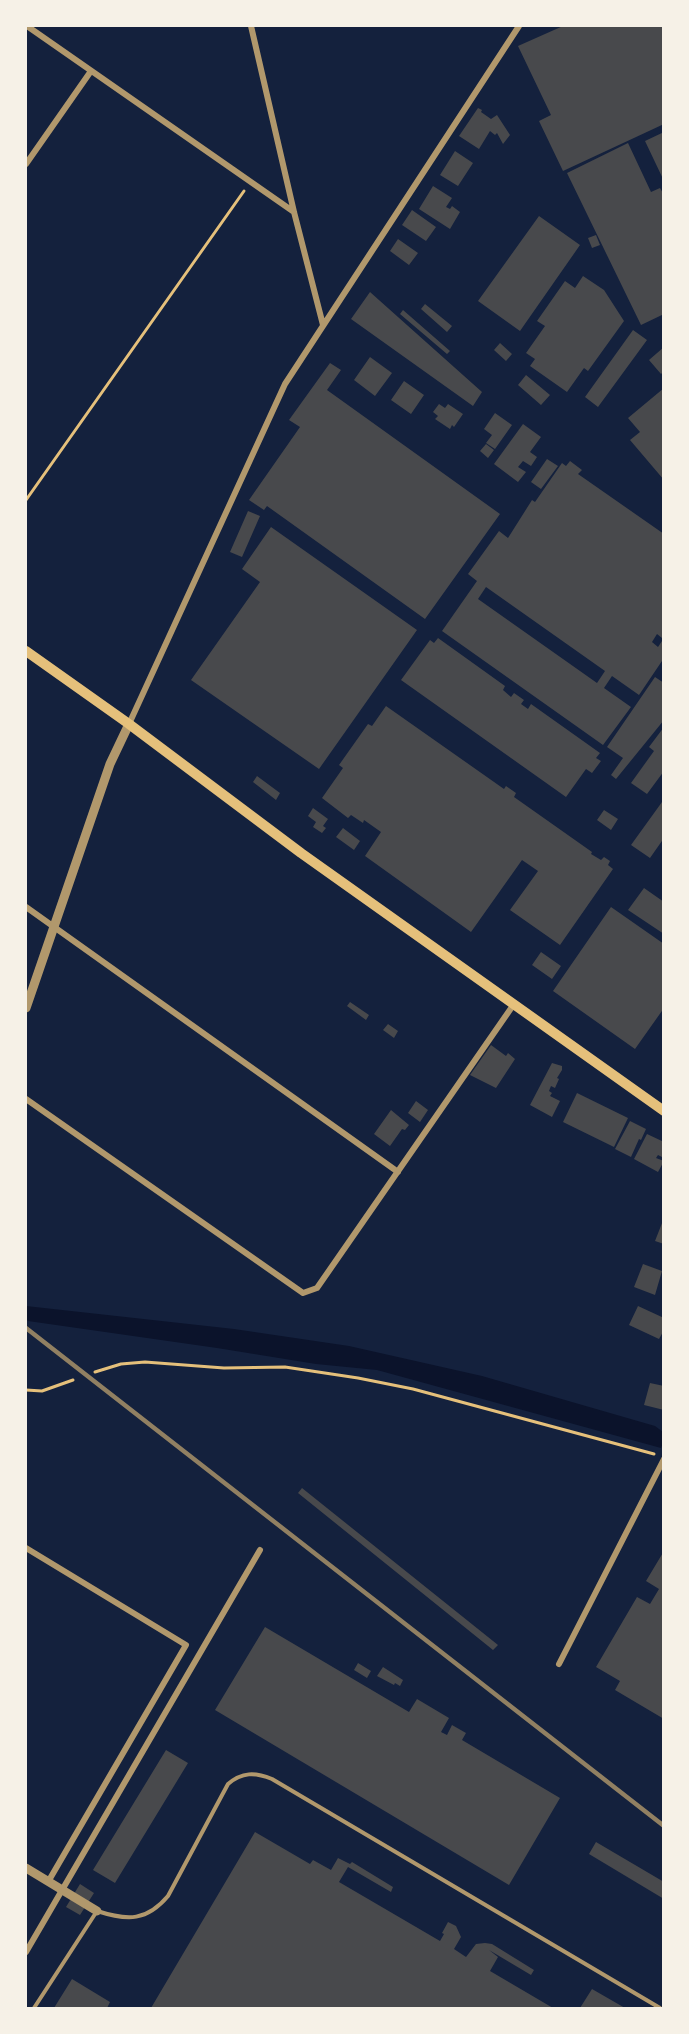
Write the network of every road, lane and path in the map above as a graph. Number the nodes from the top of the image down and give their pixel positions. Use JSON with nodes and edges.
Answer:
{"nodes":[{"id":1,"x":27,"y":26,"type":"edge"},
{"id":2,"x":251,"y":26,"type":"edge"},
{"id":3,"x":519,"y":26,"type":"edge"},
{"id":4,"x":91,"y":71,"type":"junction"},
{"id":5,"x":26,"y":164,"type":"edge"},
{"id":6,"x":251,"y":182,"type":"junction"},
{"id":7,"x":294,"y":212,"type":"junction"},
{"id":8,"x":323,"y":325,"type":"junction"},
{"id":9,"x":26,"y":501,"type":"edge"},
{"id":10,"x":26,"y":651,"type":"edge"},
{"id":11,"x":129,"y":724,"type":"junction"},
{"id":12,"x":26,"y":907,"type":"edge"},
{"id":13,"x":53,"y":926,"type":"junction"},
{"id":14,"x":514,"y":1004,"type":"junction"},
{"id":15,"x":26,"y":1008,"type":"edge"},
{"id":16,"x":26,"y":1099,"type":"edge"},
{"id":17,"x":663,"y":1111,"type":"edge"},
{"id":18,"x":398,"y":1172,"type":"junction"},
{"id":19,"x":95,"y":1372,"type":"dead end"},
{"id":20,"x":73,"y":1380,"type":"dead end"},
{"id":21,"x":26,"y":1390,"type":"edge"},
{"id":22,"x":663,"y":1458,"type":"edge"},
{"id":23,"x":654,"y":1477,"type":"junction"},
{"id":24,"x":663,"y":1479,"type":"edge"},
{"id":25,"x":26,"y":1548,"type":"edge"},
{"id":26,"x":260,"y":1550,"type":"dead end"},
{"id":27,"x":559,"y":1665,"type":"dead end"},
{"id":28,"x":26,"y":1868,"type":"edge"},
{"id":29,"x":48,"y":1882,"type":"junction"},
{"id":30,"x":62,"y":1890,"type":"junction"},
{"id":31,"x":97,"y":1911,"type":"junction"},
{"id":32,"x":26,"y":1952,"type":"edge"},
{"id":33,"x":34,"y":2008,"type":"edge"},
{"id":34,"x":660,"y":2008,"type":"edge"}],
"edges":[{"from":1,"to":4,"type":"street"},
{"from":2,"to":7,"type":"street"},
{"from":3,"to":8,"type":"street"},
{"from":4,"to":5,"type":"street"},
{"from":4,"to":6,"type":"street"},
{"from":6,"to":7,"type":"street"},
{"from":6,"to":9,"type":"path"},
{"from":7,"to":8,"type":"street"},
{"from":8,"to":11,"type":"street"},
{"from":10,"to":11,"type":"main road"},
{"from":11,"to":13,"type":"street"},
{"from":11,"to":14,"type":"main road"},
{"from":12,"to":13,"type":"street"},
{"from":13,"to":15,"type":"street"},
{"from":13,"to":18,"type":"street"},
{"from":14,"to":17,"type":"main road"},
{"from":14,"to":18,"type":"street"},
{"from":16,"to":18,"type":"street"},
{"from":19,"to":22,"type":"path"},
{"from":20,"to":21,"type":"path"},
{"from":22,"to":23,"type":"street"},
{"from":23,"to":24,"type":"lane"},
{"from":23,"to":27,"type":"street"},
{"from":25,"to":29,"type":"street"},
{"from":26,"to":30,"type":"street"},
{"from":28,"to":29,"type":"street"},
{"from":29,"to":30,"type":"street"},
{"from":30,"to":31,"type":"street"},
{"from":30,"to":32,"type":"street"},
{"from":31,"to":33,"type":"lane"},
{"from":31,"to":34,"type":"lane"}]}
